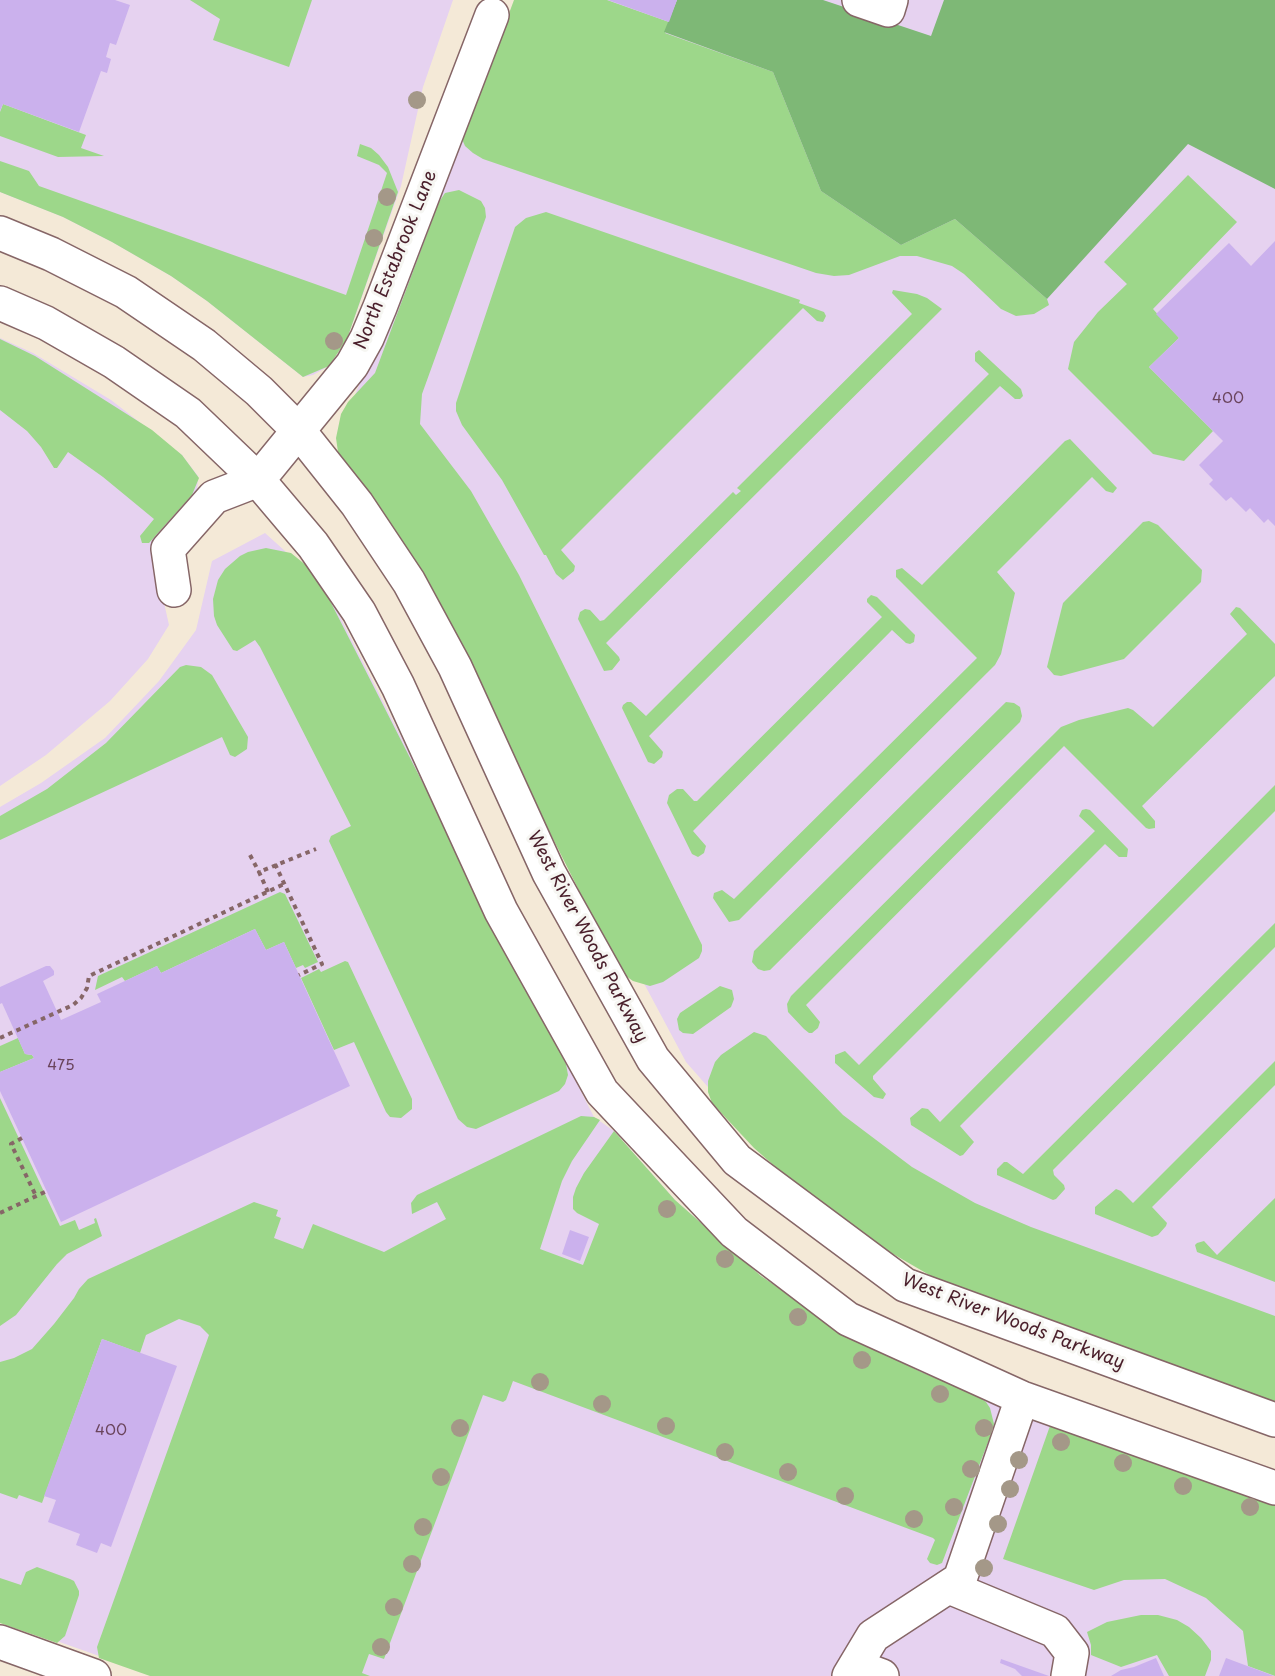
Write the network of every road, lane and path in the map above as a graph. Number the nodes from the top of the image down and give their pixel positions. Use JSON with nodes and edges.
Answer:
{"nodes":[{"id":1,"x":858,"y":0,"type":"edge"},
{"id":2,"x":891,"y":0,"type":"edge"},
{"id":3,"x":492,"y":15,"type":"dead end"},
{"id":4,"x":0,"y":233,"type":"edge"},
{"id":5,"x":0,"y":303,"type":"edge"},
{"id":6,"x":299,"y":431,"type":"junction"},
{"id":7,"x":258,"y":480,"type":"junction"},
{"id":8,"x":174,"y":590,"type":"dead end"},
{"id":9,"x":316,"y":849,"type":"dead end"},
{"id":10,"x":250,"y":855,"type":"dead end"},
{"id":11,"x":275,"y":864,"type":"junction"},
{"id":12,"x":259,"y":872,"type":"junction"},
{"id":13,"x":284,"y":884,"type":"junction"},
{"id":14,"x":268,"y":892,"type":"junction"},
{"id":15,"x":299,"y":975,"type":"dead end"},
{"id":16,"x":0,"y":1038,"type":"edge"},
{"id":17,"x":22,"y":1138,"type":"dead end"},
{"id":18,"x":47,"y":1191,"type":"dead end"},
{"id":19,"x":36,"y":1196,"type":"junction"},
{"id":20,"x":0,"y":1214,"type":"edge"},
{"id":21,"x":1022,"y":1398,"type":"junction"},
{"id":22,"x":1275,"y":1420,"type":"edge"},
{"id":23,"x":1275,"y":1488,"type":"edge"},
{"id":24,"x":949,"y":1587,"type":"junction"},
{"id":25,"x":0,"y":1642,"type":"edge"},
{"id":26,"x":862,"y":1673,"type":"edge"},
{"id":27,"x":94,"y":1676,"type":"edge"},
{"id":28,"x":1068,"y":1676,"type":"edge"}],
"edges":[{"from":1,"to":2,"type":"street"},
{"from":3,"to":6,"type":"street","name":"North Estabrook Lane"},
{"from":4,"to":6,"type":"street","name":"West River Woods Parkway"},
{"from":5,"to":7,"type":"street"},
{"from":6,"to":7,"type":"street","name":"North Estabrook Lane"},
{"from":6,"to":22,"type":"street","name":"West River Woods Parkway"},
{"from":7,"to":8,"type":"street"},
{"from":7,"to":21,"type":"street"},
{"from":9,"to":11,"type":"path"},
{"from":10,"to":12,"type":"path"},
{"from":11,"to":12,"type":"path"},
{"from":11,"to":13,"type":"path"},
{"from":12,"to":14,"type":"path"},
{"from":13,"to":14,"type":"path"},
{"from":13,"to":15,"type":"path"},
{"from":14,"to":16,"type":"path"},
{"from":17,"to":19,"type":"path"},
{"from":18,"to":19,"type":"path"},
{"from":19,"to":20,"type":"path"},
{"from":21,"to":23,"type":"street"},
{"from":21,"to":24,"type":"street"},
{"from":24,"to":26,"type":"street"},
{"from":24,"to":28,"type":"street"},
{"from":25,"to":27,"type":"street"}]}
